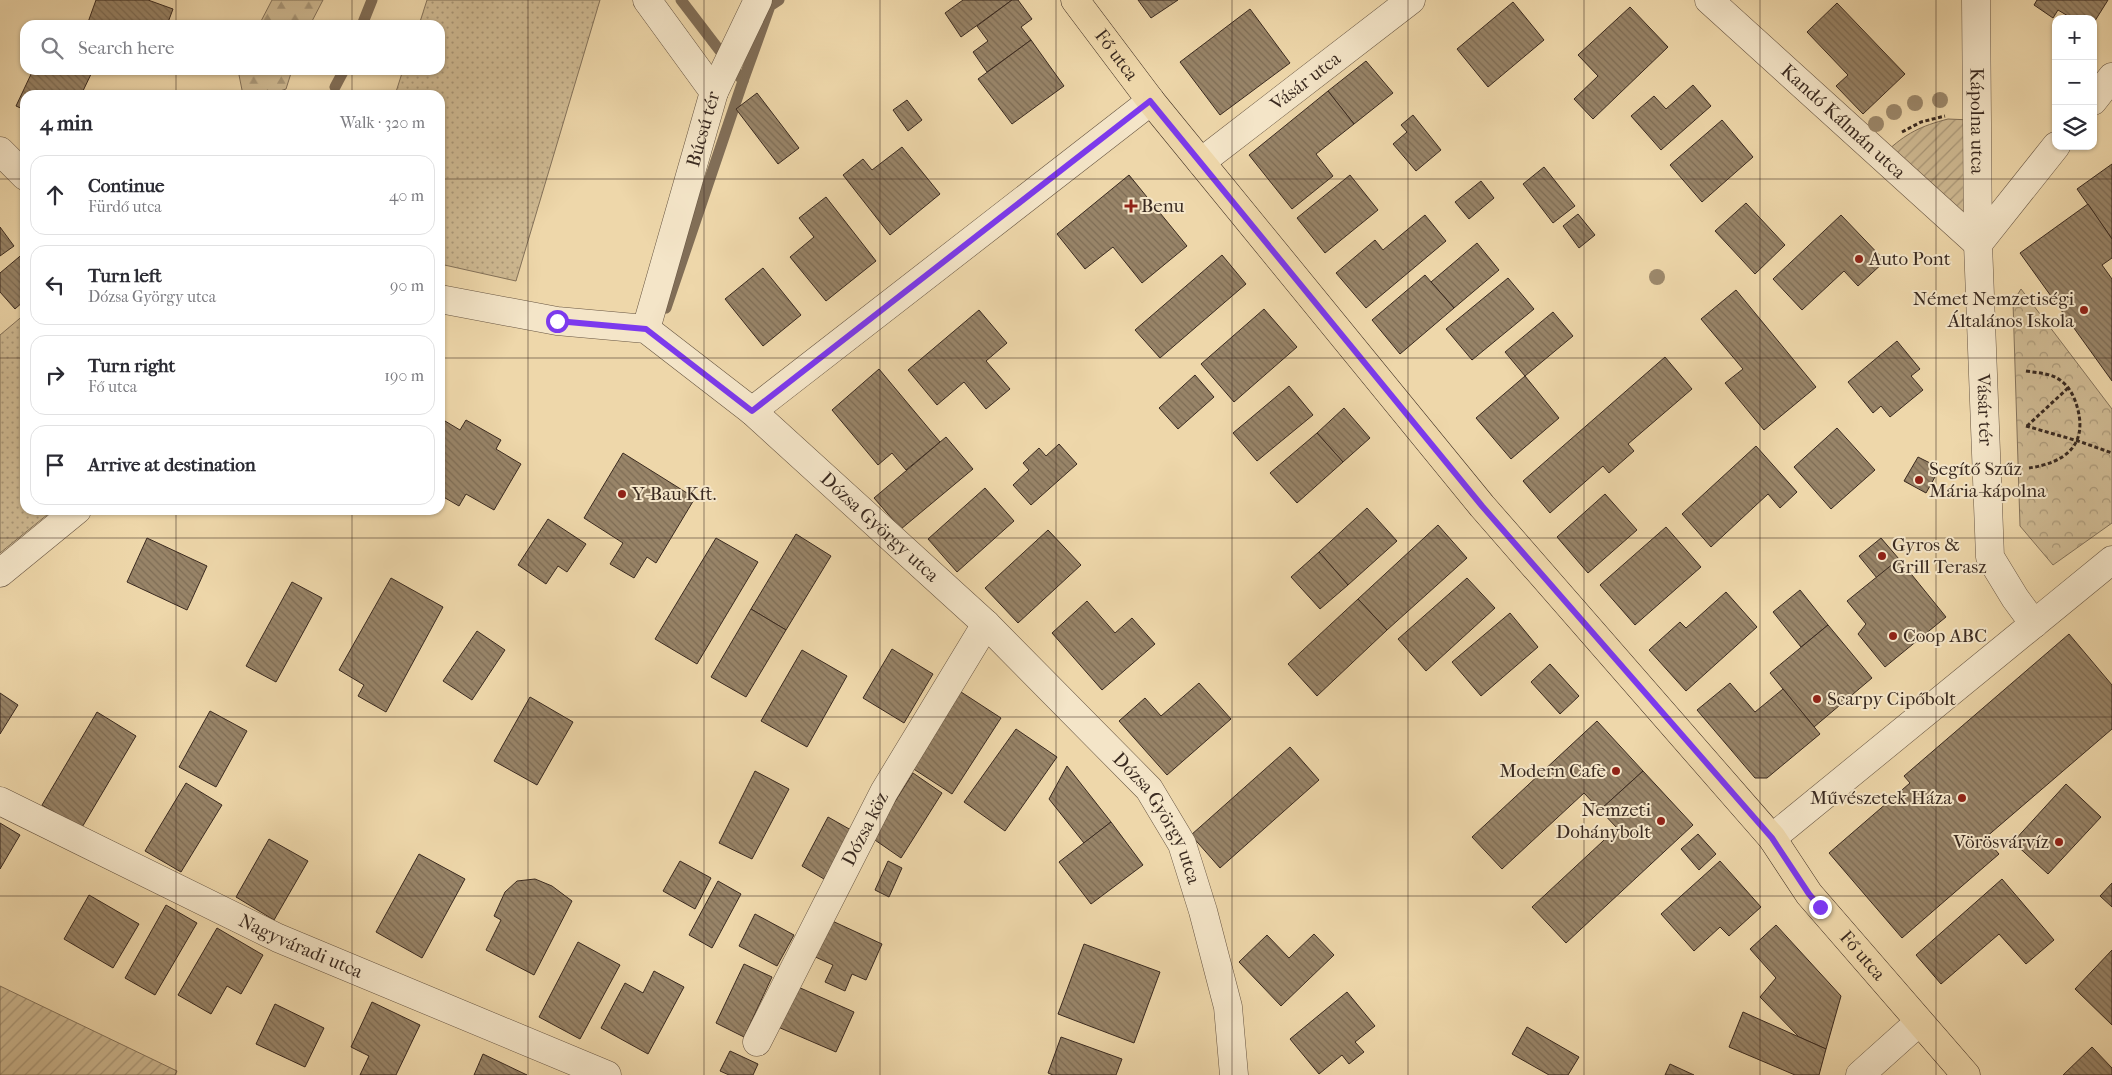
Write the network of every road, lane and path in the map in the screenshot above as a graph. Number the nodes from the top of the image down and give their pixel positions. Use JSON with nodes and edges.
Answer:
{"nodes":[{"id":1,"x":647,"y":0,"type":"edge"},
{"id":2,"x":758,"y":0,"type":"edge"},
{"id":3,"x":1075,"y":0,"type":"edge"},
{"id":4,"x":1411,"y":0,"type":"edge"},
{"id":5,"x":1709,"y":0,"type":"edge"},
{"id":6,"x":1976,"y":0,"type":"edge"},
{"id":7,"x":2112,"y":77,"type":"edge"},
{"id":8,"x":718,"y":85,"type":"junction"},
{"id":9,"x":2097,"y":96,"type":"edge"},
{"id":10,"x":1150,"y":101,"type":"junction"},
{"id":11,"x":1977,"y":116,"type":"junction"},
{"id":12,"x":2053,"y":150,"type":"edge"},
{"id":13,"x":0,"y":151,"type":"edge"},
{"id":14,"x":1878,"y":154,"type":"junction"},
{"id":15,"x":1200,"y":162,"type":"junction"},
{"id":16,"x":20,"y":171,"type":"edge"},
{"id":17,"x":1978,"y":244,"type":"junction"},
{"id":18,"x":445,"y":300,"type":"edge"},
{"id":19,"x":646,"y":329,"type":"junction"},
{"id":20,"x":2026,"y":371,"type":"dead end"},
{"id":21,"x":2068,"y":388,"type":"junction"},
{"id":22,"x":752,"y":411,"type":"junction"},
{"id":23,"x":2078,"y":441,"type":"junction"},
{"id":24,"x":2112,"y":453,"type":"edge"},
{"id":25,"x":2029,"y":468,"type":"dead end"},
{"id":26,"x":71,"y":515,"type":"edge"},
{"id":27,"x":2112,"y":560,"type":"edge"},
{"id":28,"x":0,"y":573,"type":"edge"},
{"id":29,"x":986,"y":624,"type":"junction"},
{"id":30,"x":2029,"y":628,"type":"junction"},
{"id":31,"x":0,"y":801,"type":"edge"},
{"id":32,"x":1772,"y":838,"type":"junction"},
{"id":33,"x":1919,"y":1022,"type":"junction"},
{"id":34,"x":757,"y":1042,"type":"dead end"},
{"id":35,"x":608,"y":1075,"type":"edge"},
{"id":36,"x":1234,"y":1075,"type":"edge"},
{"id":37,"x":1860,"y":1075,"type":"edge"},
{"id":38,"x":1966,"y":1075,"type":"edge"}],
"edges":[{"from":1,"to":8,"type":"street","name":"Búcsú tér"},
{"from":2,"to":8,"type":"street"},
{"from":3,"to":10,"type":"main road","name":"Fő utca"},
{"from":4,"to":15,"type":"street","name":"Vásár utca"},
{"from":5,"to":14,"type":"street","name":"Kandó Kálmán utca"},
{"from":6,"to":11,"type":"street","name":"Kápolna utca"},
{"from":7,"to":9,"type":"street"},
{"from":8,"to":19,"type":"street","name":"Búcsú tér"},
{"from":10,"to":15,"type":"main road","name":"Fő utca"},
{"from":10,"to":22,"type":"street"},
{"from":11,"to":14,"type":"path"},
{"from":11,"to":17,"type":"street","name":"Kápolna utca"},
{"from":12,"to":17,"type":"street"},
{"from":13,"to":16,"type":"street"},
{"from":14,"to":17,"type":"street","name":"Kandó Kálmán utca"},
{"from":15,"to":32,"type":"main road","name":"Fő utca"},
{"from":17,"to":30,"type":"street","name":"Vásár tér"},
{"from":18,"to":19,"type":"street"},
{"from":19,"to":22,"type":"street","name":"Dózsa György utca"},
{"from":20,"to":21,"type":"path"},
{"from":21,"to":23,"type":"path"},
{"from":21,"to":23,"type":"path"},
{"from":22,"to":29,"type":"street","name":"Dózsa György utca"},
{"from":23,"to":24,"type":"path"},
{"from":23,"to":25,"type":"path"},
{"from":26,"to":28,"type":"street"},
{"from":27,"to":30,"type":"street"},
{"from":29,"to":34,"type":"street","name":"Dózsa köz"},
{"from":29,"to":36,"type":"street","name":"Dózsa György utca"},
{"from":30,"to":32,"type":"street"},
{"from":31,"to":35,"type":"street","name":"Nagyváradi utca"},
{"from":32,"to":33,"type":"main road","name":"Fő utca"},
{"from":33,"to":37,"type":"street"},
{"from":33,"to":38,"type":"main road","name":"Fő utca"}]}
